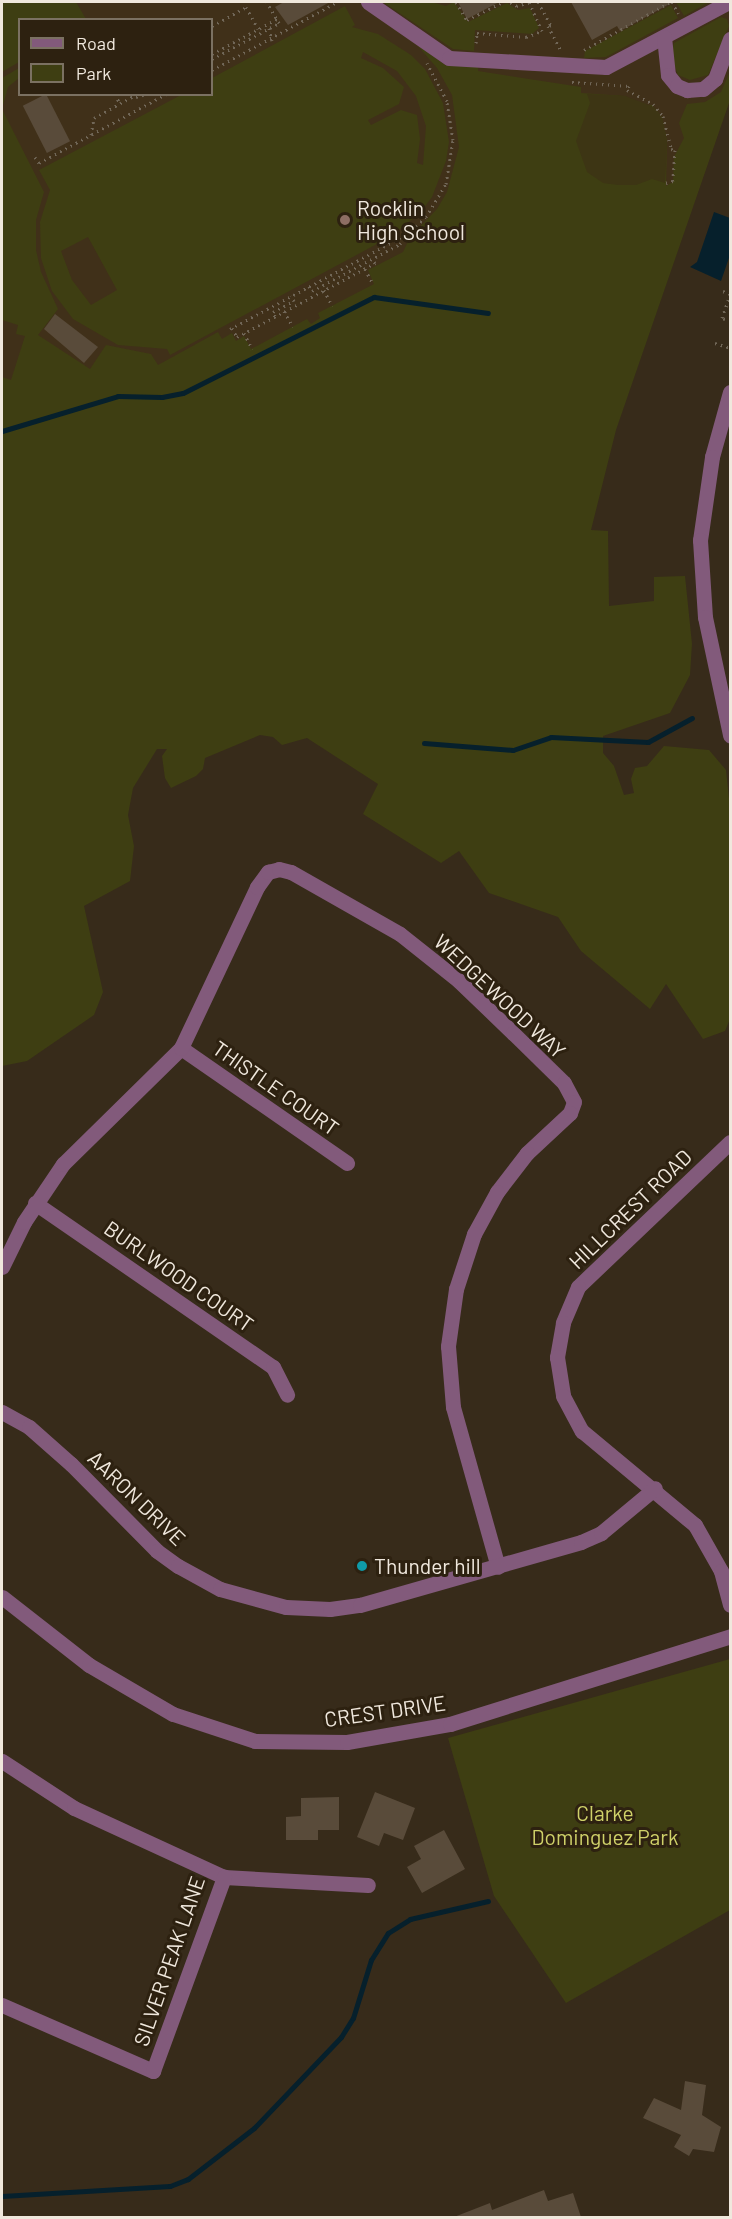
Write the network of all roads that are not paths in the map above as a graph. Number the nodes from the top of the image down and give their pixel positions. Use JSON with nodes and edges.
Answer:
{"nodes":[{"id":1,"x":368,"y":2,"type":"edge"},
{"id":2,"x":729,"y":2,"type":"edge"},
{"id":3,"x":664,"y":37,"type":"junction"},
{"id":4,"x":730,"y":39,"type":"edge"},
{"id":5,"x":730,"y":392,"type":"edge"},
{"id":6,"x":724,"y":681,"type":"edge"},
{"id":7,"x":730,"y":735,"type":"edge"},
{"id":8,"x":181,"y":1048,"type":"junction"},
{"id":9,"x":730,"y":1142,"type":"edge"},
{"id":10,"x":347,"y":1163,"type":"dead end"},
{"id":11,"x":35,"y":1203,"type":"junction"},
{"id":12,"x":2,"y":1267,"type":"edge"},
{"id":13,"x":287,"y":1395,"type":"dead end"},
{"id":14,"x":2,"y":1412,"type":"edge"},
{"id":15,"x":655,"y":1488,"type":"junction"},
{"id":16,"x":498,"y":1567,"type":"junction"},
{"id":17,"x":2,"y":1598,"type":"edge"},
{"id":18,"x":730,"y":1605,"type":"edge"},
{"id":19,"x":730,"y":1636,"type":"edge"},
{"id":20,"x":2,"y":1761,"type":"edge"},
{"id":21,"x":225,"y":1877,"type":"junction"},
{"id":22,"x":368,"y":1885,"type":"dead end"},
{"id":23,"x":2,"y":2005,"type":"edge"}],
"edges":[{"from":1,"to":3,"type":"street"},
{"from":2,"to":3,"type":"street"},
{"from":3,"to":4,"type":"street"},
{"from":5,"to":6,"type":"street"},
{"from":6,"to":7,"type":"street"},
{"from":8,"to":10,"type":"street","name":"THISTLE COURT"},
{"from":8,"to":11,"type":"street","name":"WEDGEWOOD WAY"},
{"from":8,"to":16,"type":"street","name":"WEDGEWOOD WAY"},
{"from":9,"to":15,"type":"street","name":"HILLCREST ROAD"},
{"from":11,"to":12,"type":"street","name":"WEDGEWOOD WAY"},
{"from":11,"to":13,"type":"street","name":"BURLWOOD COURT"},
{"from":14,"to":16,"type":"street","name":"AARON DRIVE"},
{"from":15,"to":16,"type":"street","name":"AARON DRIVE"},
{"from":15,"to":18,"type":"street","name":"HILLCREST ROAD"},
{"from":17,"to":19,"type":"street","name":"CREST DRIVE"},
{"from":20,"to":21,"type":"street","name":"SILVER PEAK LANE"},
{"from":21,"to":22,"type":"street"},
{"from":21,"to":23,"type":"street","name":"SILVER PEAK LANE"}]}
